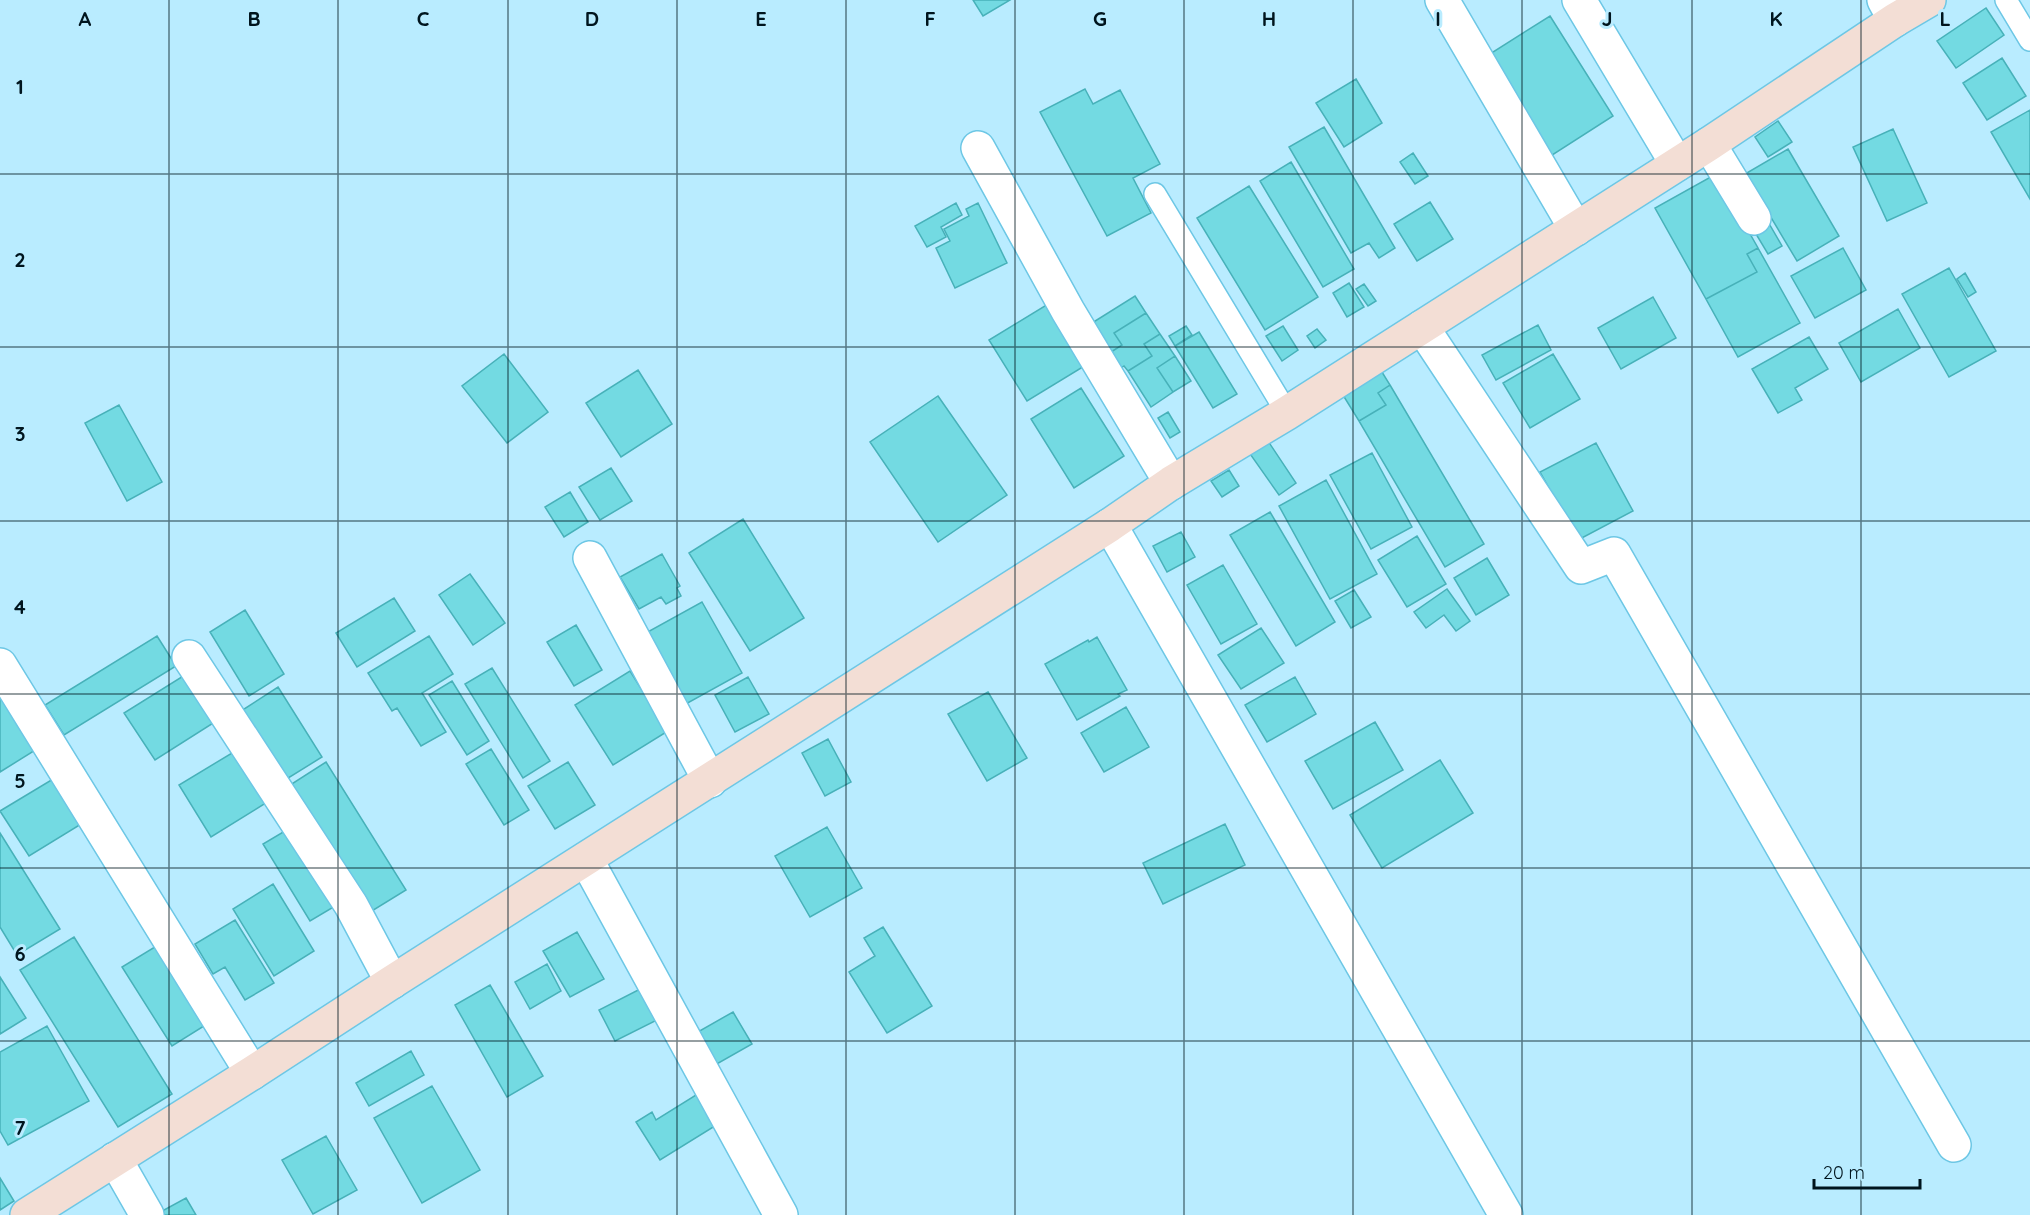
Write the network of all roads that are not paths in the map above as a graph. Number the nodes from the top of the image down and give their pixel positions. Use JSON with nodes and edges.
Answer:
{"nodes":[{"id":1,"x":1442,"y":0,"type":"edge"},
{"id":2,"x":1579,"y":0,"type":"edge"},
{"id":3,"x":1929,"y":0,"type":"edge"},
{"id":4,"x":2006,"y":0,"type":"edge"},
{"id":5,"x":1890,"y":10,"type":"edge"},
{"id":6,"x":2030,"y":40,"type":"edge"},
{"id":7,"x":1709,"y":144,"type":"junction"},
{"id":8,"x":978,"y":148,"type":"dead end"},
{"id":9,"x":1677,"y":164,"type":"junction"},
{"id":10,"x":1155,"y":194,"type":"dead end"},
{"id":11,"x":1754,"y":218,"type":"dead end"},
{"id":12,"x":1576,"y":229,"type":"junction"},
{"id":13,"x":1422,"y":327,"type":"junction"},
{"id":14,"x":1287,"y":412,"type":"junction"},
{"id":15,"x":1171,"y":483,"type":"junction"},
{"id":16,"x":1110,"y":525,"type":"junction"},
{"id":17,"x":590,"y":558,"type":"dead end"},
{"id":18,"x":189,"y":657,"type":"dead end"},
{"id":19,"x":0,"y":665,"type":"edge"},
{"id":20,"x":710,"y":781,"type":"junction"},
{"id":21,"x":586,"y":859,"type":"junction"},
{"id":22,"x":392,"y":982,"type":"junction"},
{"id":23,"x":252,"y":1073,"type":"junction"},
{"id":24,"x":1954,"y":1145,"type":"dead end"},
{"id":25,"x":115,"y":1159,"type":"junction"},
{"id":26,"x":27,"y":1215,"type":"edge"},
{"id":27,"x":147,"y":1215,"type":"edge"},
{"id":28,"x":781,"y":1215,"type":"edge"},
{"id":29,"x":1506,"y":1215,"type":"edge"}],
"edges":[{"from":1,"to":12,"type":"street"},
{"from":2,"to":9,"type":"street"},
{"from":3,"to":5,"type":"street"},
{"from":4,"to":6,"type":"lane"},
{"from":5,"to":7,"type":"street"},
{"from":7,"to":9,"type":"street"},
{"from":7,"to":11,"type":"street"},
{"from":8,"to":15,"type":"street"},
{"from":9,"to":12,"type":"street"},
{"from":10,"to":14,"type":"lane"},
{"from":12,"to":13,"type":"street"},
{"from":13,"to":14,"type":"street"},
{"from":13,"to":24,"type":"street"},
{"from":14,"to":15,"type":"street"},
{"from":15,"to":16,"type":"street"},
{"from":16,"to":20,"type":"street"},
{"from":16,"to":29,"type":"street"},
{"from":17,"to":20,"type":"street"},
{"from":18,"to":22,"type":"street"},
{"from":19,"to":23,"type":"street"},
{"from":20,"to":21,"type":"street"},
{"from":21,"to":22,"type":"street"},
{"from":21,"to":28,"type":"street"},
{"from":22,"to":23,"type":"street"},
{"from":23,"to":25,"type":"street"},
{"from":25,"to":26,"type":"street"},
{"from":25,"to":27,"type":"street"}]}
